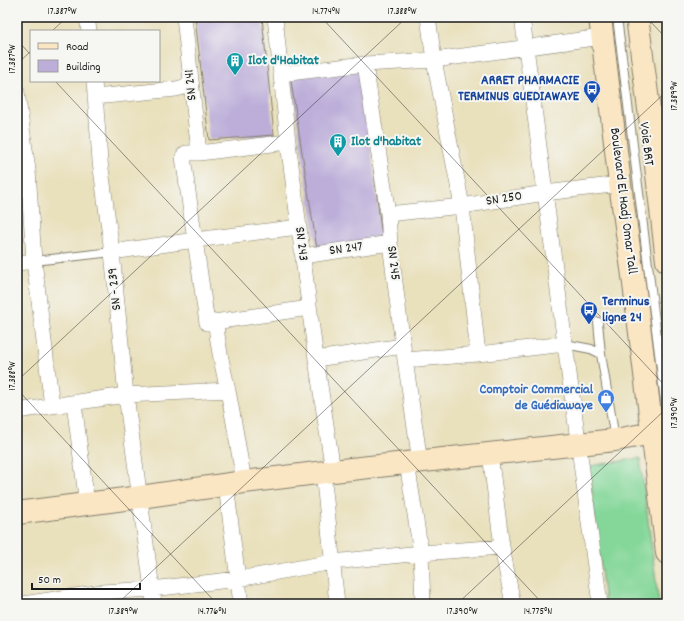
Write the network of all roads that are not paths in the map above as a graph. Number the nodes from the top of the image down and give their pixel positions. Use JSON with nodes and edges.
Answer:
{"nodes":[{"id":1,"x":87,"y":17,"type":"edge"},
{"id":2,"x":184,"y":17,"type":"edge"},
{"id":3,"x":275,"y":17,"type":"edge"},
{"id":4,"x":428,"y":17,"type":"edge"},
{"id":5,"x":522,"y":17,"type":"edge"},
{"id":6,"x":617,"y":17,"type":"edge"},
{"id":7,"x":637,"y":17,"type":"edge"},
{"id":8,"x":601,"y":27,"type":"edge"},
{"id":9,"x":89,"y":30,"type":"edge"},
{"id":10,"x":526,"y":47,"type":"junction"},
{"id":11,"x":434,"y":60,"type":"junction"},
{"id":12,"x":365,"y":64,"type":"junction"},
{"id":13,"x":281,"y":74,"type":"junction"},
{"id":14,"x":94,"y":82,"type":"edge"},
{"id":15,"x":192,"y":85,"type":"junction"},
{"id":16,"x":17,"y":92,"type":"edge"},
{"id":17,"x":95,"y":97,"type":"junction"},
{"id":18,"x":660,"y":139,"type":"edge"},
{"id":19,"x":288,"y":142,"type":"junction"},
{"id":20,"x":199,"y":153,"type":"junction"},
{"id":21,"x":22,"y":170,"type":"edge"},
{"id":22,"x":620,"y":184,"type":"junction"},
{"id":23,"x":545,"y":193,"type":"junction"},
{"id":24,"x":462,"y":206,"type":"junction"},
{"id":25,"x":388,"y":214,"type":"junction"},
{"id":26,"x":299,"y":227,"type":"junction"},
{"id":27,"x":665,"y":233,"type":"edge"},
{"id":28,"x":195,"y":240,"type":"junction"},
{"id":29,"x":390,"y":243,"type":"junction"},
{"id":30,"x":112,"y":252,"type":"junction"},
{"id":31,"x":302,"y":256,"type":"junction"},
{"id":32,"x":667,"y":261,"type":"edge"},
{"id":33,"x":34,"y":262,"type":"junction"},
{"id":34,"x":17,"y":263,"type":"edge"},
{"id":35,"x":309,"y":308,"type":"junction"},
{"id":36,"x":216,"y":322,"type":"junction"},
{"id":37,"x":598,"y":322,"type":"dead end"},
{"id":38,"x":565,"y":344,"type":"junction"},
{"id":39,"x":405,"y":353,"type":"junction"},
{"id":40,"x":478,"y":354,"type":"junction"},
{"id":41,"x":601,"y":354,"type":"junction"},
{"id":42,"x":316,"y":358,"type":"junction"},
{"id":43,"x":228,"y":390,"type":"junction"},
{"id":44,"x":126,"y":395,"type":"junction"},
{"id":45,"x":74,"y":403,"type":"junction"},
{"id":46,"x":52,"y":406,"type":"junction"},
{"id":47,"x":17,"y":411,"type":"edge"},
{"id":48,"x":667,"y":417,"type":"edge"},
{"id":49,"x":652,"y":433,"type":"junction"},
{"id":50,"x":615,"y":440,"type":"junction"},
{"id":51,"x":579,"y":444,"type":"junction"},
{"id":52,"x":490,"y":454,"type":"junction"},
{"id":53,"x":413,"y":462,"type":"junction"},
{"id":54,"x":328,"y":472,"type":"junction"},
{"id":55,"x":235,"y":484,"type":"junction"},
{"id":56,"x":140,"y":498,"type":"junction"},
{"id":57,"x":87,"y":504,"type":"junction"},
{"id":58,"x":17,"y":512,"type":"edge"},
{"id":59,"x":502,"y":547,"type":"junction"},
{"id":60,"x":667,"y":552,"type":"edge"},
{"id":61,"x":421,"y":553,"type":"junction"},
{"id":62,"x":333,"y":562,"type":"junction"},
{"id":63,"x":238,"y":579,"type":"junction"},
{"id":64,"x":153,"y":597,"type":"edge"},
{"id":65,"x":103,"y":598,"type":"edge"},
{"id":66,"x":23,"y":604,"type":"edge"},
{"id":67,"x":241,"y":604,"type":"edge"},
{"id":68,"x":337,"y":604,"type":"edge"},
{"id":69,"x":423,"y":604,"type":"edge"},
{"id":70,"x":512,"y":604,"type":"edge"},
{"id":71,"x":600,"y":604,"type":"edge"}],
"edges":[{"from":1,"to":9,"type":"street"},
{"from":2,"to":15,"type":"street","name":"SN 241"},
{"from":3,"to":13,"type":"street","name":"SN 243"},
{"from":4,"to":11,"type":"street"},
{"from":5,"to":10,"type":"street"},
{"from":6,"to":48,"type":"lane","name":"Voie BRT"},
{"from":7,"to":18,"type":"main road"},
{"from":8,"to":10,"type":"street"},
{"from":8,"to":22,"type":"main road","name":"Boulevard El Hadj Omar Tall"},
{"from":10,"to":11,"type":"street"},
{"from":10,"to":23,"type":"street"},
{"from":11,"to":12,"type":"street"},
{"from":11,"to":24,"type":"street"},
{"from":12,"to":13,"type":"street"},
{"from":12,"to":25,"type":"street","name":"SN 245"},
{"from":13,"to":19,"type":"street","name":"SN 243"},
{"from":14,"to":17,"type":"street","name":"SN - 239"},
{"from":15,"to":17,"type":"street"},
{"from":15,"to":20,"type":"street","name":"SN 241"},
{"from":16,"to":21,"type":"street"},
{"from":17,"to":30,"type":"street","name":"SN - 239"},
{"from":18,"to":27,"type":"main road"},
{"from":19,"to":20,"type":"street"},
{"from":19,"to":26,"type":"street","name":"SN 243"},
{"from":20,"to":28,"type":"street"},
{"from":21,"to":33,"type":"street"},
{"from":22,"to":23,"type":"street","name":"SN 250"},
{"from":22,"to":49,"type":"main road","name":"Boulevard El Hadj Omar Tall"},
{"from":23,"to":24,"type":"street","name":"SN 250"},
{"from":23,"to":38,"type":"street"},
{"from":24,"to":25,"type":"street","name":"SN 250"},
{"from":24,"to":40,"type":"street"},
{"from":25,"to":29,"type":"street","name":"SN 245"},
{"from":26,"to":28,"type":"street"},
{"from":26,"to":31,"type":"street","name":"SN 243"},
{"from":27,"to":32,"type":"main road"},
{"from":28,"to":30,"type":"street"},
{"from":28,"to":36,"type":"street"},
{"from":29,"to":31,"type":"street","name":"SN 247"},
{"from":29,"to":39,"type":"street","name":"SN 245"},
{"from":30,"to":33,"type":"lane"},
{"from":30,"to":44,"type":"street","name":"SN - 239"},
{"from":31,"to":35,"type":"street","name":"SN 243"},
{"from":33,"to":34,"type":"street"},
{"from":33,"to":46,"type":"street"},
{"from":35,"to":36,"type":"street"},
{"from":35,"to":42,"type":"street","name":"SN 243"},
{"from":36,"to":43,"type":"street"},
{"from":37,"to":41,"type":"lane"},
{"from":38,"to":40,"type":"street"},
{"from":38,"to":41,"type":"lane"},
{"from":38,"to":51,"type":"street"},
{"from":39,"to":40,"type":"street"},
{"from":39,"to":42,"type":"street"},
{"from":39,"to":53,"type":"street","name":"SN 245"},
{"from":41,"to":50,"type":"lane"},
{"from":42,"to":54,"type":"street","name":"SN 243"},
{"from":43,"to":44,"type":"street"},
{"from":43,"to":55,"type":"street"},
{"from":44,"to":45,"type":"street"},
{"from":44,"to":56,"type":"street","name":"SN - 239"},
{"from":45,"to":46,"type":"street"},
{"from":45,"to":57,"type":"street"},
{"from":46,"to":47,"type":"street"},
{"from":49,"to":50,"type":"main road"},
{"from":49,"to":60,"type":"main road","name":"Boulevard El Hadj Omar Tall"},
{"from":50,"to":51,"type":"main road"},
{"from":51,"to":52,"type":"main road"},
{"from":51,"to":71,"type":"street"},
{"from":52,"to":53,"type":"main road"},
{"from":52,"to":59,"type":"street"},
{"from":53,"to":54,"type":"main road"},
{"from":53,"to":61,"type":"street","name":"SN 245"},
{"from":54,"to":55,"type":"main road"},
{"from":54,"to":62,"type":"street","name":"SN 243"},
{"from":55,"to":56,"type":"main road"},
{"from":55,"to":63,"type":"street"},
{"from":56,"to":57,"type":"main road"},
{"from":56,"to":64,"type":"street","name":"SN - 239"},
{"from":57,"to":58,"type":"main road"},
{"from":59,"to":61,"type":"street"},
{"from":59,"to":70,"type":"street"},
{"from":61,"to":62,"type":"street"},
{"from":61,"to":69,"type":"street","name":"SN 245"},
{"from":62,"to":63,"type":"street"},
{"from":62,"to":68,"type":"street","name":"SN 243"},
{"from":63,"to":64,"type":"street"},
{"from":63,"to":67,"type":"street"},
{"from":64,"to":65,"type":"street"},
{"from":65,"to":66,"type":"street"}]}
